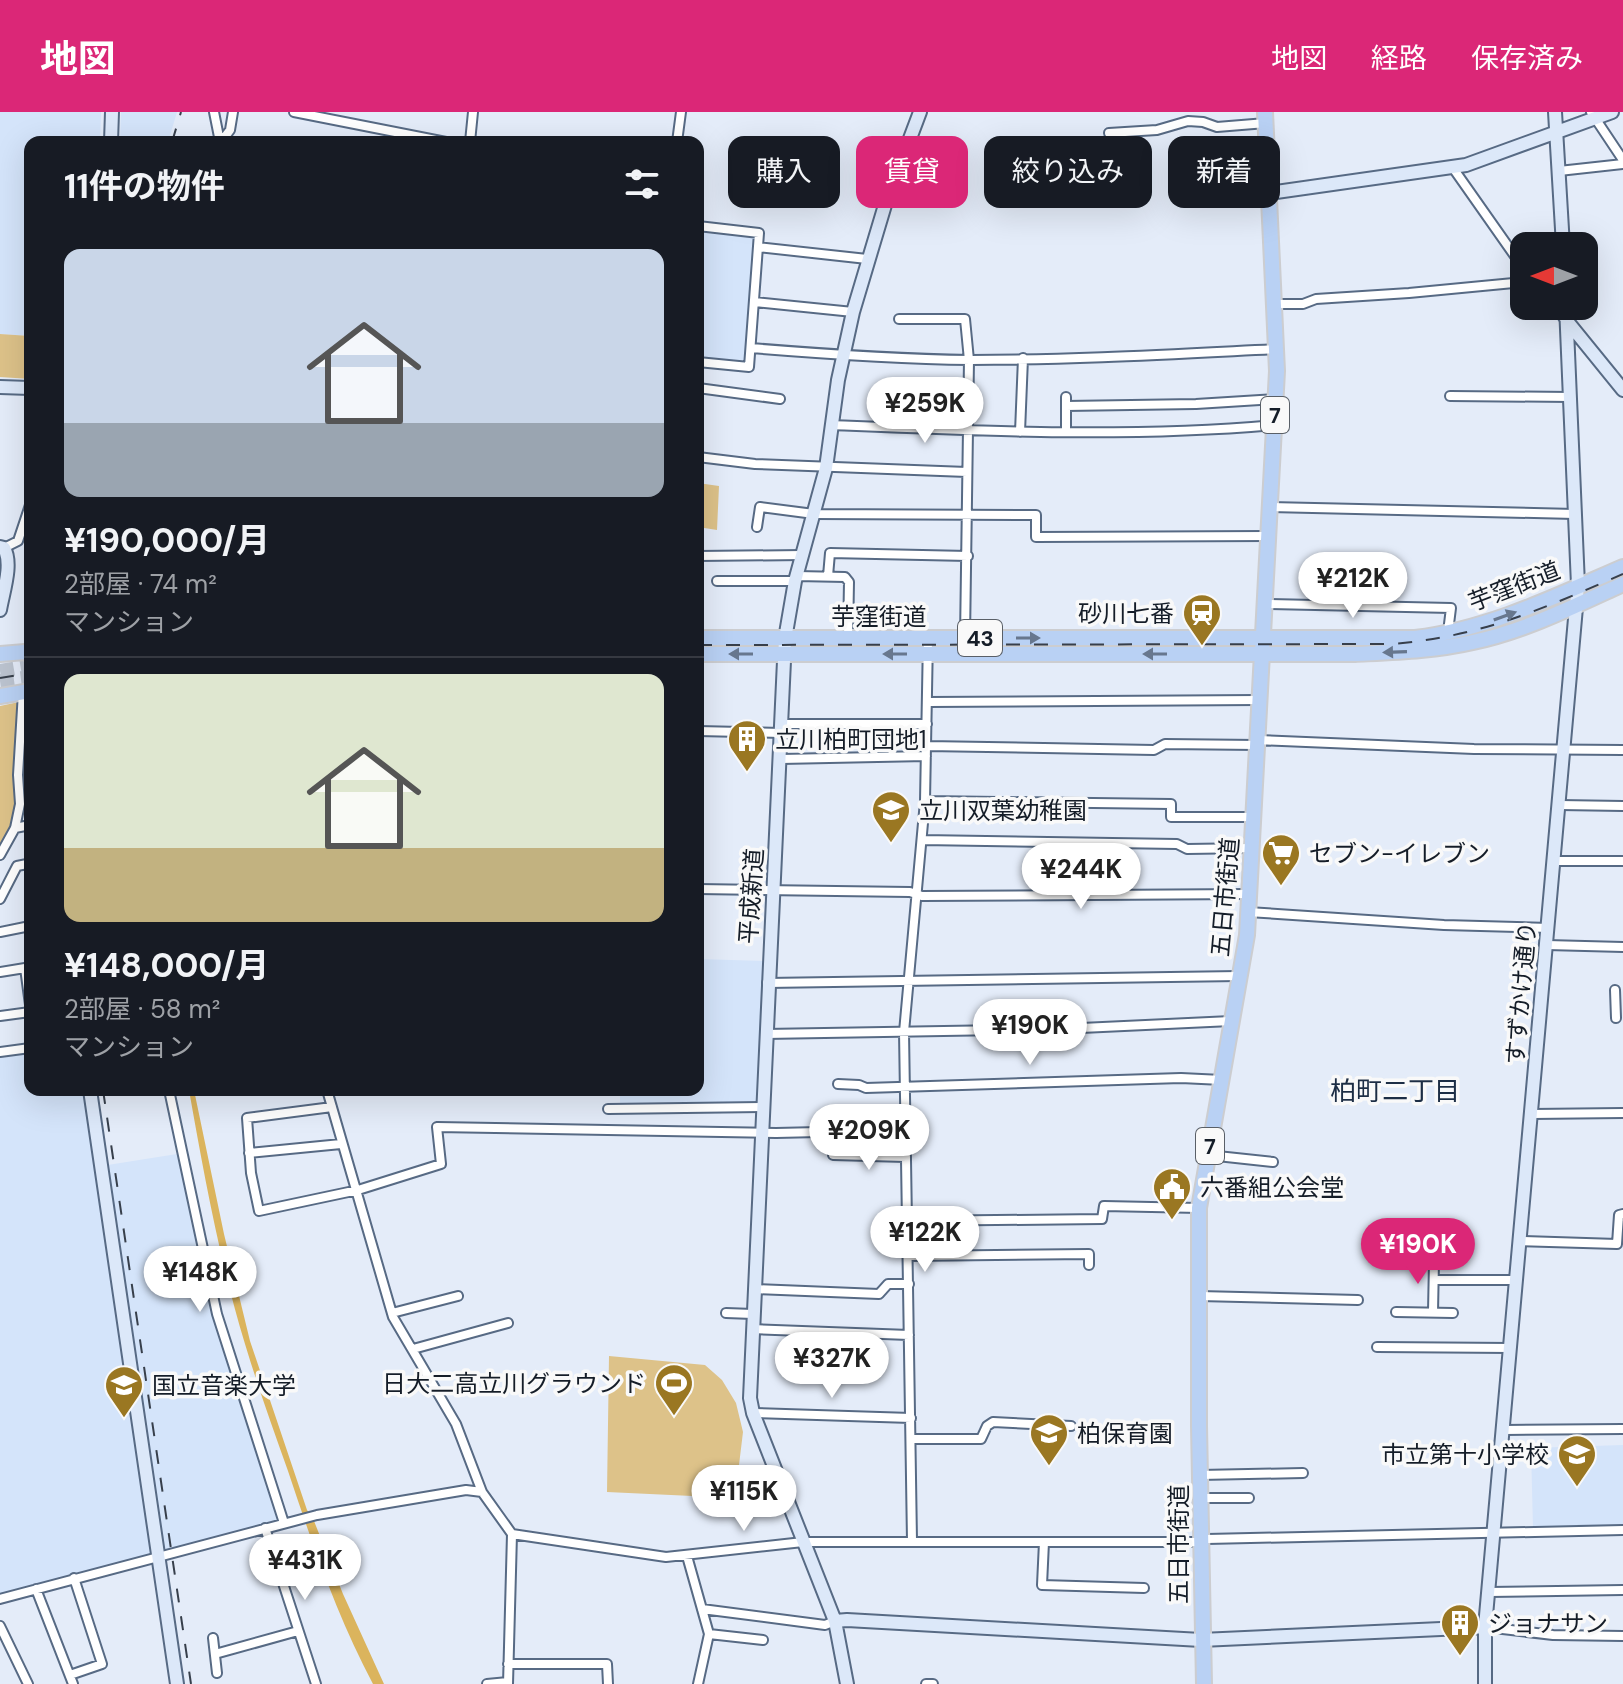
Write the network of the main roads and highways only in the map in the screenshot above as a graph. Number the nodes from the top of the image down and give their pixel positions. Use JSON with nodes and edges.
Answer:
{"nodes":[{"id":1,"x":1265,"y":117,"type":"edge"},
{"id":2,"x":1623,"y":567,"type":"edge"},
{"id":3,"x":1623,"y":584,"type":"edge"},
{"id":4,"x":1262,"y":637,"type":"junction"},
{"id":5,"x":704,"y":638,"type":"edge"},
{"id":6,"x":24,"y":652,"type":"edge"},
{"id":7,"x":0,"y":654,"type":"edge"},
{"id":8,"x":704,"y":654,"type":"edge"},
{"id":9,"x":1261,"y":654,"type":"junction"},
{"id":10,"x":24,"y":692,"type":"edge"},
{"id":11,"x":0,"y":696,"type":"edge"},
{"id":12,"x":1204,"y":1684,"type":"edge"}],
"edges":[{"from":1,"to":4,"type":"main road","name":"五日市街道","number":"7"},
{"from":4,"to":2,"type":"main road","name":"芋窪街道","number":"43","one_way":true},
{"from":3,"to":9,"type":"main road","name":"芋窪街道","number":"43","one_way":true},
{"from":5,"to":4,"type":"main road","name":"芋窪街道","number":"43","one_way":true},
{"from":4,"to":9,"type":"main road","name":"五日市街道","number":"7"},
{"from":6,"to":7,"type":"main road"},
{"from":9,"to":8,"type":"main road","name":"芋窪街道","number":"43","one_way":true},
{"from":9,"to":12,"type":"main road","name":"五日市街道","number":"7"},
{"from":10,"to":11,"type":"main road"}]}
